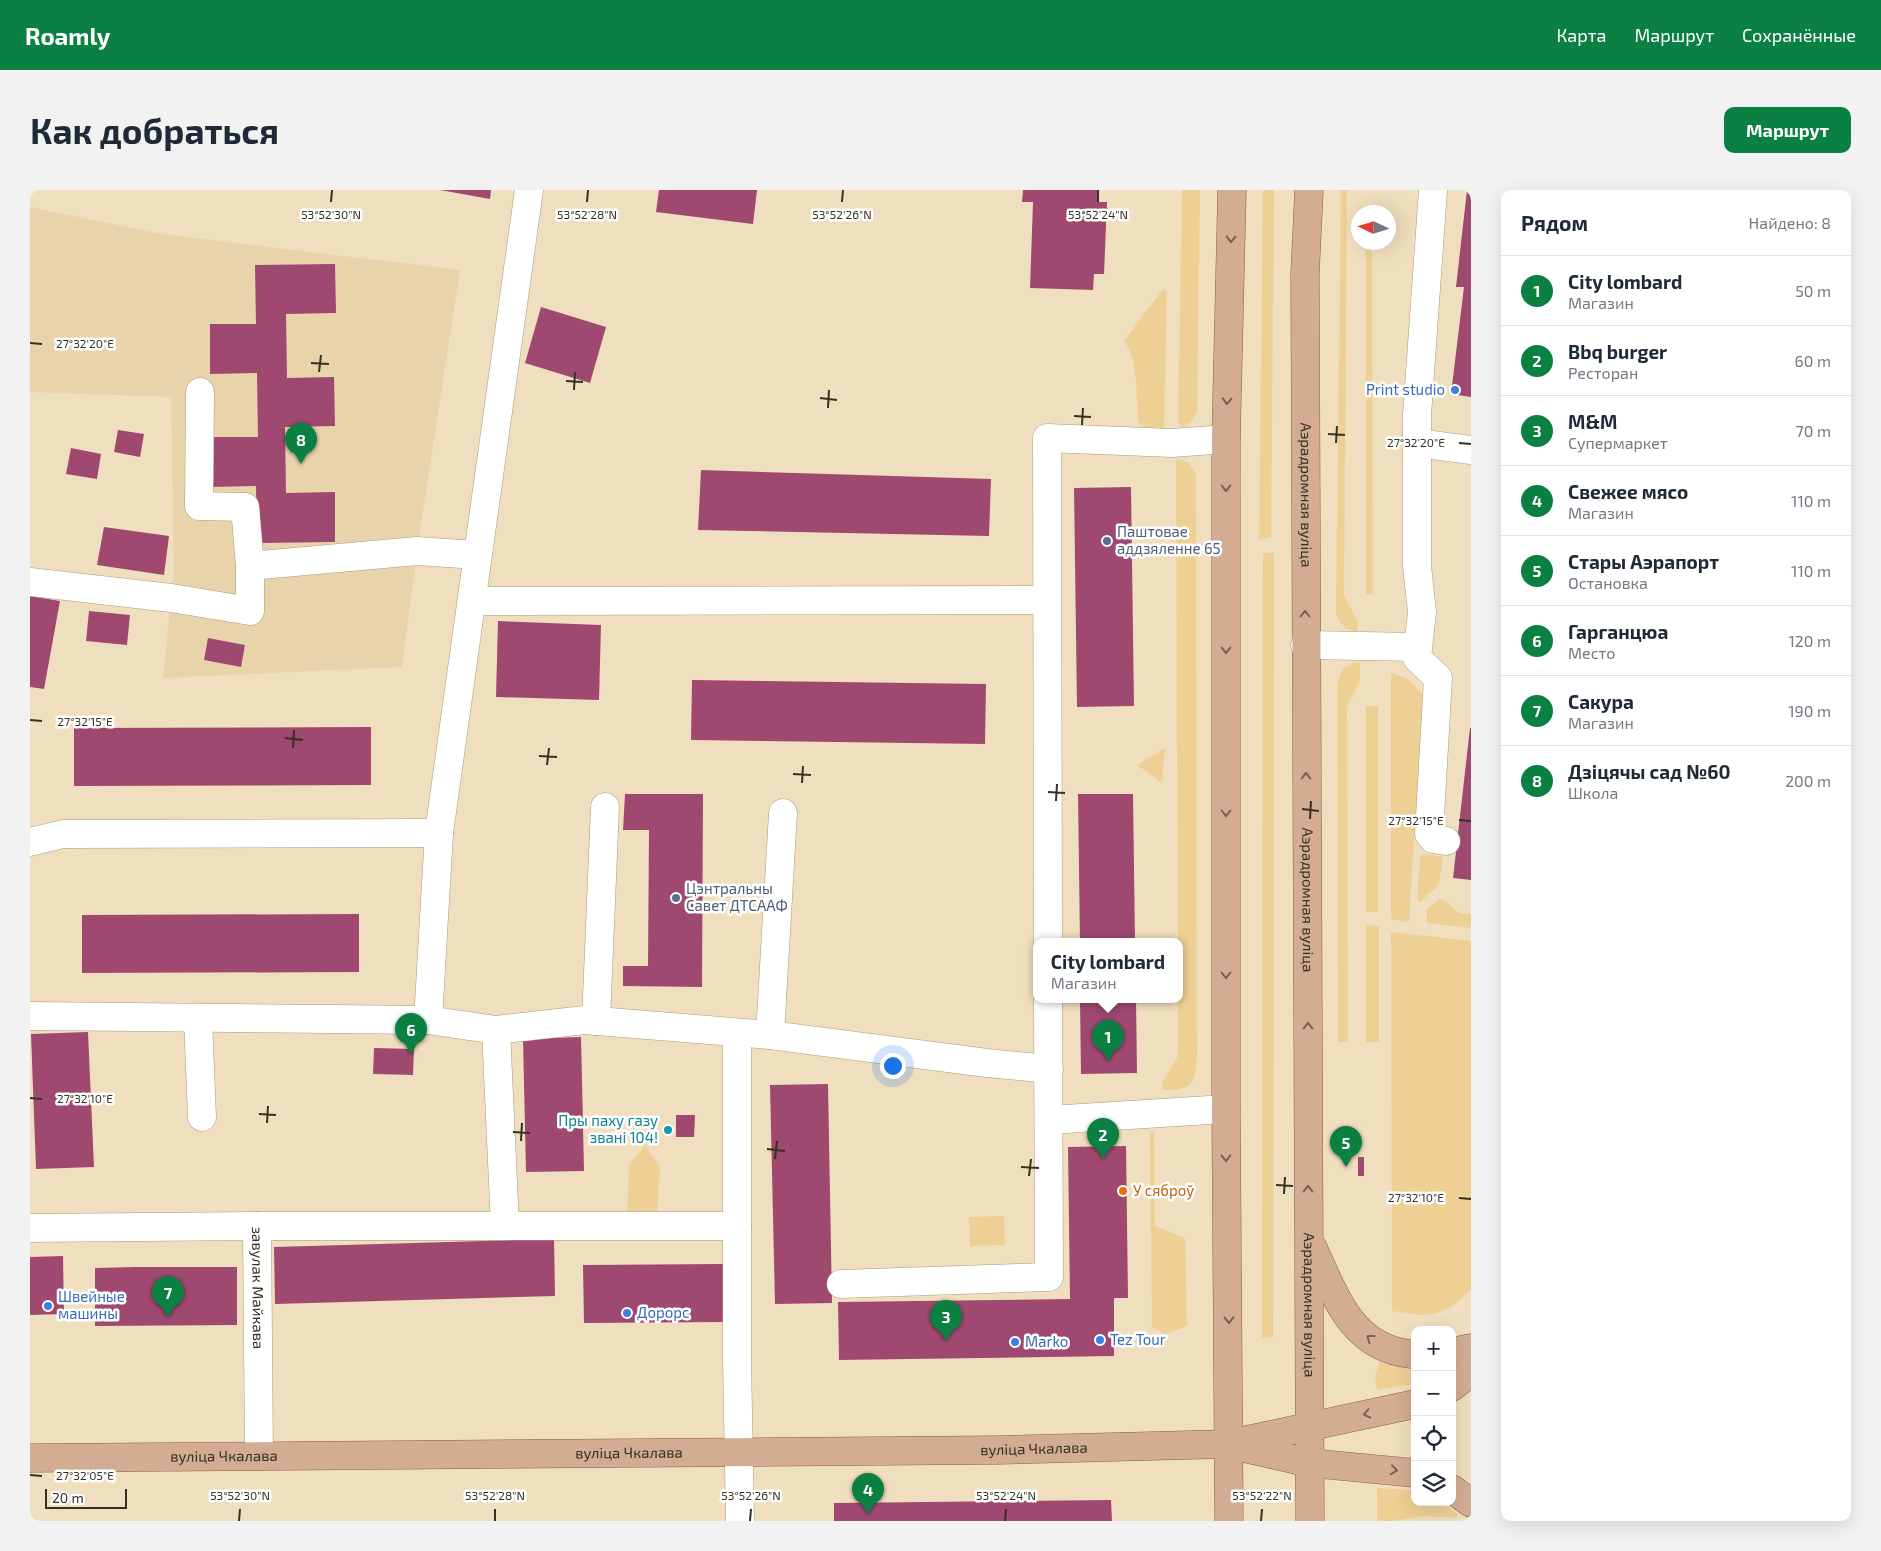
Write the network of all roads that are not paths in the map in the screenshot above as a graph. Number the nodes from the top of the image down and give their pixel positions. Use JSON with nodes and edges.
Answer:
{"nodes":[{"id":1,"x":529,"y":190,"type":"edge"},
{"id":2,"x":1232,"y":190,"type":"edge"},
{"id":3,"x":1309,"y":190,"type":"edge"},
{"id":4,"x":1433,"y":190,"type":"edge"},
{"id":5,"x":200,"y":392,"type":"dead end"},
{"id":6,"x":1226,"y":439,"type":"junction"},
{"id":7,"x":1417,"y":443,"type":"junction"},
{"id":8,"x":1471,"y":450,"type":"edge"},
{"id":9,"x":477,"y":555,"type":"junction"},
{"id":10,"x":250,"y":566,"type":"junction"},
{"id":11,"x":30,"y":582,"type":"edge"},
{"id":12,"x":1047,"y":600,"type":"junction"},
{"id":13,"x":473,"y":601,"type":"junction"},
{"id":14,"x":1305,"y":645,"type":"junction"},
{"id":15,"x":1417,"y":647,"type":"junction"},
{"id":16,"x":605,"y":807,"type":"dead end"},
{"id":17,"x":783,"y":813,"type":"dead end"},
{"id":18,"x":439,"y":833,"type":"junction"},
{"id":19,"x":1446,"y":841,"type":"dead end"},
{"id":20,"x":30,"y":842,"type":"edge"},
{"id":21,"x":1048,"y":938,"type":"edge"},
{"id":22,"x":1048,"y":1003,"type":"edge"},
{"id":23,"x":30,"y":1016,"type":"edge"},
{"id":24,"x":198,"y":1018,"type":"junction"},
{"id":25,"x":428,"y":1020,"type":"junction"},
{"id":26,"x":596,"y":1021,"type":"junction"},
{"id":27,"x":496,"y":1030,"type":"junction"},
{"id":28,"x":737,"y":1033,"type":"junction"},
{"id":29,"x":770,"y":1036,"type":"junction"},
{"id":30,"x":1049,"y":1069,"type":"junction"},
{"id":31,"x":1226,"y":1109,"type":"junction"},
{"id":32,"x":202,"y":1118,"type":"dead end"},
{"id":33,"x":1049,"y":1120,"type":"junction"},
{"id":34,"x":256,"y":1226,"type":"junction"},
{"id":35,"x":505,"y":1226,"type":"junction"},
{"id":36,"x":737,"y":1226,"type":"junction"},
{"id":37,"x":30,"y":1228,"type":"edge"},
{"id":38,"x":1308,"y":1238,"type":"junction"},
{"id":39,"x":841,"y":1284,"type":"dead end"},
{"id":40,"x":1471,"y":1348,"type":"edge"},
{"id":41,"x":1456,"y":1351,"type":"edge"},
{"id":42,"x":1411,"y":1354,"type":"edge"},
{"id":43,"x":1471,"y":1372,"type":"edge"},
{"id":44,"x":1456,"y":1384,"type":"edge"},
{"id":45,"x":1411,"y":1405,"type":"edge"},
{"id":46,"x":1311,"y":1425,"type":"junction"},
{"id":47,"x":1228,"y":1444,"type":"junction"},
{"id":48,"x":739,"y":1451,"type":"junction"},
{"id":49,"x":259,"y":1456,"type":"junction"},
{"id":50,"x":30,"y":1458,"type":"edge"},
{"id":51,"x":1310,"y":1463,"type":"junction"},
{"id":52,"x":1411,"y":1473,"type":"edge"},
{"id":53,"x":1456,"y":1492,"type":"edge"},
{"id":54,"x":1471,"y":1503,"type":"edge"},
{"id":55,"x":740,"y":1521,"type":"edge"},
{"id":56,"x":1229,"y":1521,"type":"edge"},
{"id":57,"x":1310,"y":1521,"type":"edge"}],
"edges":[{"from":1,"to":9,"type":"lane"},
{"from":2,"to":6,"type":"main road","one_way":true},
{"from":14,"to":3,"type":"main road","name":"Аэрадромная вуліца","one_way":true},
{"from":4,"to":7,"type":"lane"},
{"from":5,"to":10,"type":"lane"},
{"from":6,"to":12,"type":"lane"},
{"from":6,"to":31,"type":"main road","one_way":true},
{"from":7,"to":8,"type":"lane"},
{"from":7,"to":15,"type":"lane"},
{"from":9,"to":10,"type":"lane"},
{"from":9,"to":13,"type":"lane"},
{"from":10,"to":11,"type":"lane"},
{"from":12,"to":13,"type":"lane"},
{"from":12,"to":21,"type":"lane"},
{"from":13,"to":18,"type":"lane"},
{"from":14,"to":15,"type":"lane"},
{"from":38,"to":14,"type":"main road","name":"Аэрадромная вуліца","one_way":true},
{"from":15,"to":19,"type":"lane"},
{"from":16,"to":26,"type":"lane"},
{"from":17,"to":29,"type":"lane"},
{"from":18,"to":20,"type":"lane"},
{"from":18,"to":25,"type":"lane"},
{"from":22,"to":30,"type":"lane"},
{"from":23,"to":24,"type":"lane"},
{"from":24,"to":25,"type":"lane"},
{"from":24,"to":32,"type":"lane"},
{"from":25,"to":27,"type":"lane"},
{"from":26,"to":27,"type":"lane"},
{"from":26,"to":28,"type":"lane"},
{"from":27,"to":35,"type":"lane"},
{"from":28,"to":29,"type":"lane"},
{"from":28,"to":36,"type":"lane"},
{"from":29,"to":30,"type":"lane"},
{"from":30,"to":33,"type":"lane"},
{"from":31,"to":33,"type":"lane"},
{"from":31,"to":47,"type":"main road","one_way":true},
{"from":33,"to":39,"type":"lane"},
{"from":34,"to":35,"type":"lane"},
{"from":34,"to":37,"type":"lane","name":"завулак Майкава"},
{"from":34,"to":49,"type":"lane","name":"завулак Майкава"},
{"from":35,"to":36,"type":"lane"},
{"from":36,"to":48,"type":"lane"},
{"from":42,"to":38,"type":"main road","one_way":true},
{"from":38,"to":46,"type":"main road","name":"Аэрадромная вуліца"},
{"from":40,"to":41,"type":"main road"},
{"from":43,"to":44,"type":"main road"},
{"from":45,"to":46,"type":"main road","one_way":true},
{"from":46,"to":47,"type":"main road"},
{"from":46,"to":51,"type":"main road","name":"Аэрадромная вуліца"},
{"from":47,"to":48,"type":"main road","name":"вуліца Чкалава"},
{"from":47,"to":51,"type":"main road"},
{"from":47,"to":56,"type":"main road"},
{"from":48,"to":49,"type":"main road","name":"вуліца Чкалава"},
{"from":48,"to":55,"type":"lane"},
{"from":49,"to":50,"type":"main road","name":"вуліца Чкалава"},
{"from":51,"to":52,"type":"main road","one_way":true},
{"from":51,"to":57,"type":"main road","name":"Аэрадромная вуліца"},
{"from":53,"to":54,"type":"main road"}]}
